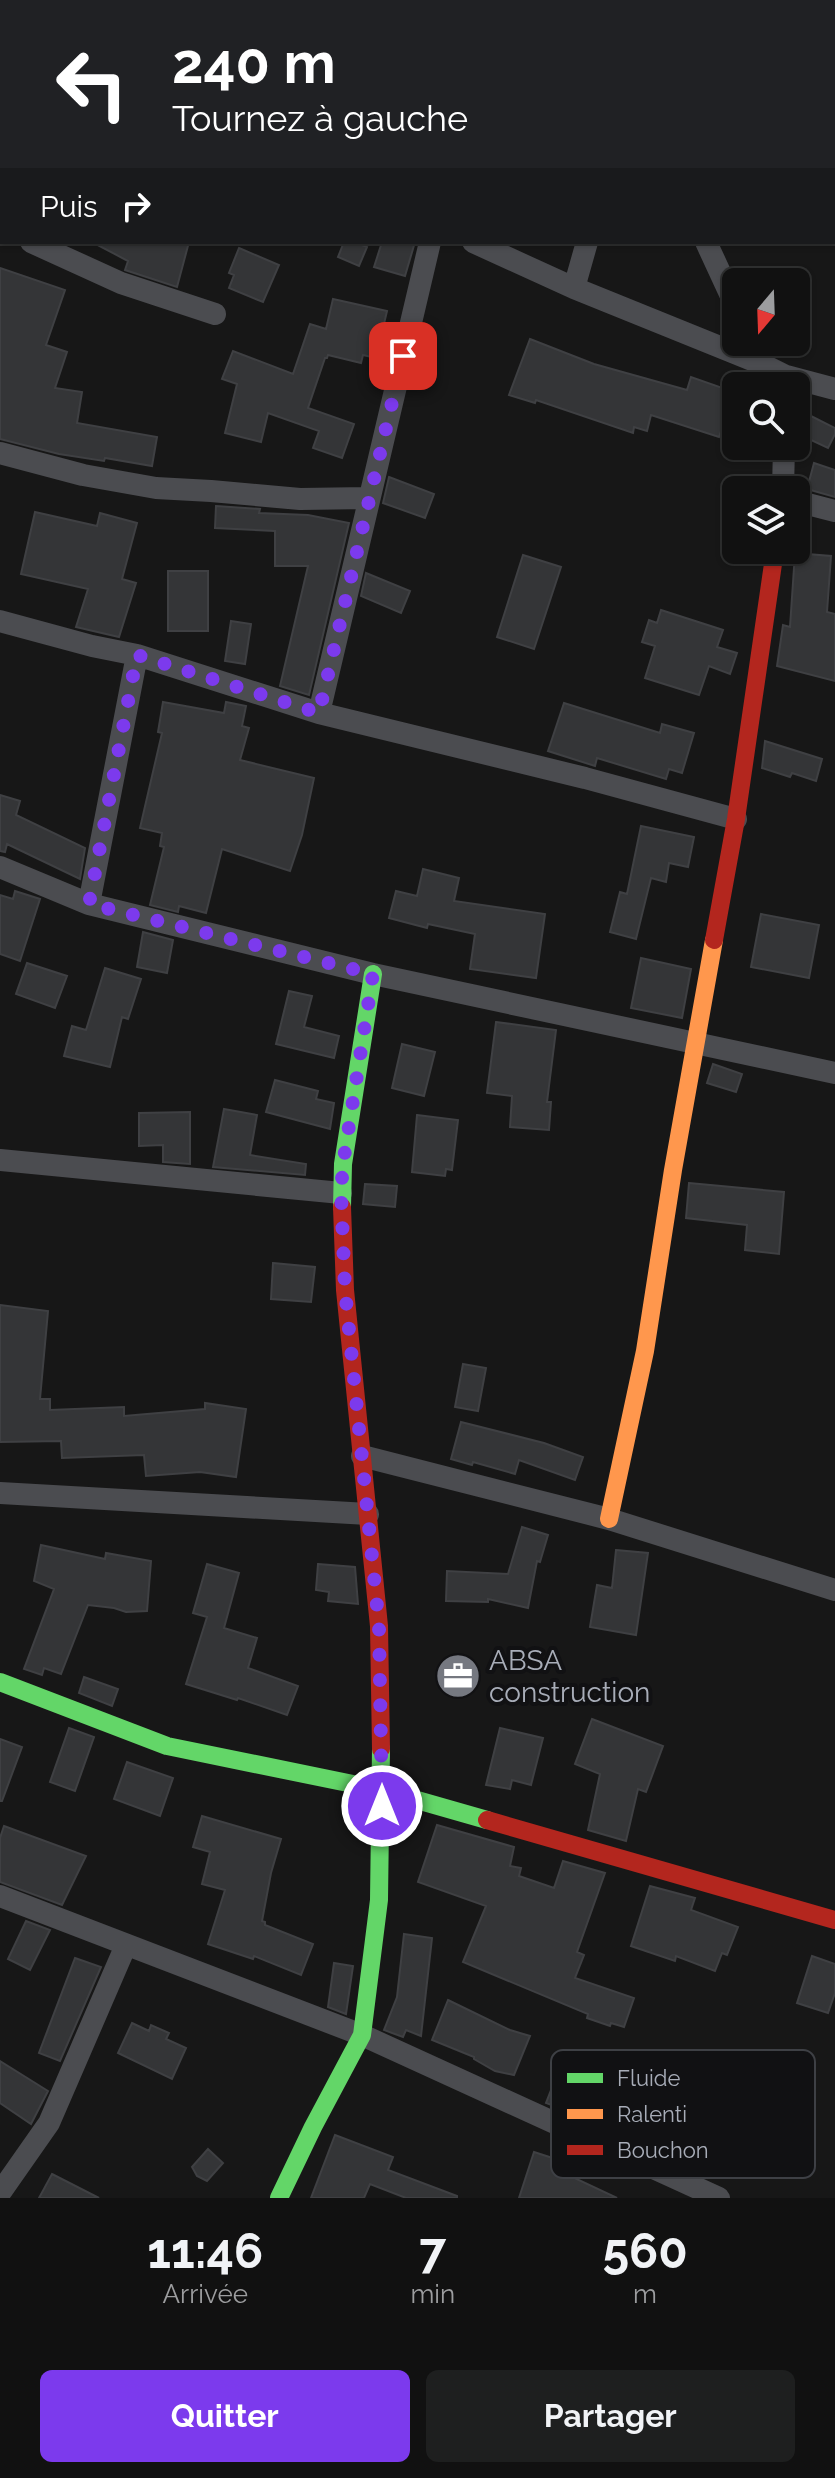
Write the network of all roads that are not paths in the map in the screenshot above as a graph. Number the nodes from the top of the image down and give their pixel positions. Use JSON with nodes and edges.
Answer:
{"nodes":[{"id":1,"x":35,"y":244,"type":"edge"},
{"id":2,"x":430,"y":244,"type":"edge"},
{"id":3,"x":477,"y":244,"type":"edge"},
{"id":4,"x":586,"y":244,"type":"edge"},
{"id":5,"x":707,"y":244,"type":"edge"},
{"id":6,"x":722,"y":277,"type":"edge"},
{"id":7,"x":574,"y":288,"type":"junction"},
{"id":8,"x":215,"y":314,"type":"dead end"},
{"id":9,"x":758,"y":356,"type":"edge"},
{"id":10,"x":762,"y":364,"type":"junction"},
{"id":11,"x":773,"y":372,"type":"edge"},
{"id":12,"x":810,"y":385,"type":"edge"},
{"id":13,"x":835,"y":389,"type":"edge"},
{"id":14,"x":0,"y":453,"type":"edge"},
{"id":15,"x":368,"y":498,"type":"junction"},
{"id":16,"x":810,"y":505,"type":"edge"},
{"id":17,"x":835,"y":511,"type":"edge"},
{"id":18,"x":773,"y":564,"type":"edge"},
{"id":19,"x":0,"y":621,"type":"edge"},
{"id":20,"x":137,"y":655,"type":"junction"},
{"id":21,"x":319,"y":713,"type":"junction"},
{"id":22,"x":736,"y":819,"type":"junction"},
{"id":23,"x":0,"y":867,"type":"edge"},
{"id":24,"x":89,"y":904,"type":"junction"},
{"id":25,"x":373,"y":974,"type":"junction"},
{"id":26,"x":696,"y":1042,"type":"junction"},
{"id":27,"x":835,"y":1073,"type":"edge"},
{"id":28,"x":0,"y":1160,"type":"edge"},
{"id":29,"x":341,"y":1193,"type":"junction"},
{"id":30,"x":362,"y":1456,"type":"junction"},
{"id":31,"x":0,"y":1493,"type":"edge"},
{"id":32,"x":368,"y":1514,"type":"junction"},
{"id":33,"x":609,"y":1519,"type":"junction"},
{"id":34,"x":835,"y":1590,"type":"edge"},
{"id":35,"x":0,"y":1682,"type":"edge"},
{"id":36,"x":382,"y":1790,"type":"junction"},
{"id":37,"x":0,"y":1896,"type":"edge"},
{"id":38,"x":835,"y":1920,"type":"edge"},
{"id":39,"x":126,"y":1945,"type":"junction"},
{"id":40,"x":362,"y":2035,"type":"junction"},
{"id":41,"x":551,"y":2121,"type":"edge"},
{"id":42,"x":675,"y":2178,"type":"edge"},
{"id":43,"x":0,"y":2193,"type":"edge"},
{"id":44,"x":279,"y":2198,"type":"edge"},
{"id":45,"x":719,"y":2198,"type":"edge"}],
"edges":[{"from":1,"to":8,"type":"street"},
{"from":2,"to":15,"type":"street"},
{"from":3,"to":7,"type":"street"},
{"from":4,"to":7,"type":"street"},
{"from":5,"to":6,"type":"street"},
{"from":7,"to":10,"type":"street"},
{"from":9,"to":10,"type":"street"},
{"from":10,"to":11,"type":"street"},
{"from":12,"to":13,"type":"street"},
{"from":14,"to":15,"type":"street"},
{"from":15,"to":21,"type":"street"},
{"from":16,"to":17,"type":"street"},
{"from":18,"to":22,"type":"street"},
{"from":19,"to":20,"type":"street"},
{"from":20,"to":21,"type":"street"},
{"from":20,"to":24,"type":"street"},
{"from":21,"to":22,"type":"street"},
{"from":22,"to":26,"type":"street"},
{"from":23,"to":24,"type":"street"},
{"from":24,"to":25,"type":"street"},
{"from":25,"to":26,"type":"street"},
{"from":25,"to":29,"type":"street"},
{"from":26,"to":27,"type":"street"},
{"from":26,"to":33,"type":"street"},
{"from":28,"to":29,"type":"street"},
{"from":29,"to":30,"type":"street"},
{"from":30,"to":32,"type":"street"},
{"from":30,"to":33,"type":"street"},
{"from":31,"to":32,"type":"street"},
{"from":32,"to":36,"type":"street"},
{"from":33,"to":34,"type":"street"},
{"from":35,"to":36,"type":"street"},
{"from":36,"to":38,"type":"street"},
{"from":36,"to":40,"type":"street"},
{"from":37,"to":39,"type":"street"},
{"from":39,"to":40,"type":"street"},
{"from":39,"to":43,"type":"street"},
{"from":40,"to":41,"type":"street"},
{"from":40,"to":44,"type":"street"},
{"from":42,"to":45,"type":"street"}]}
